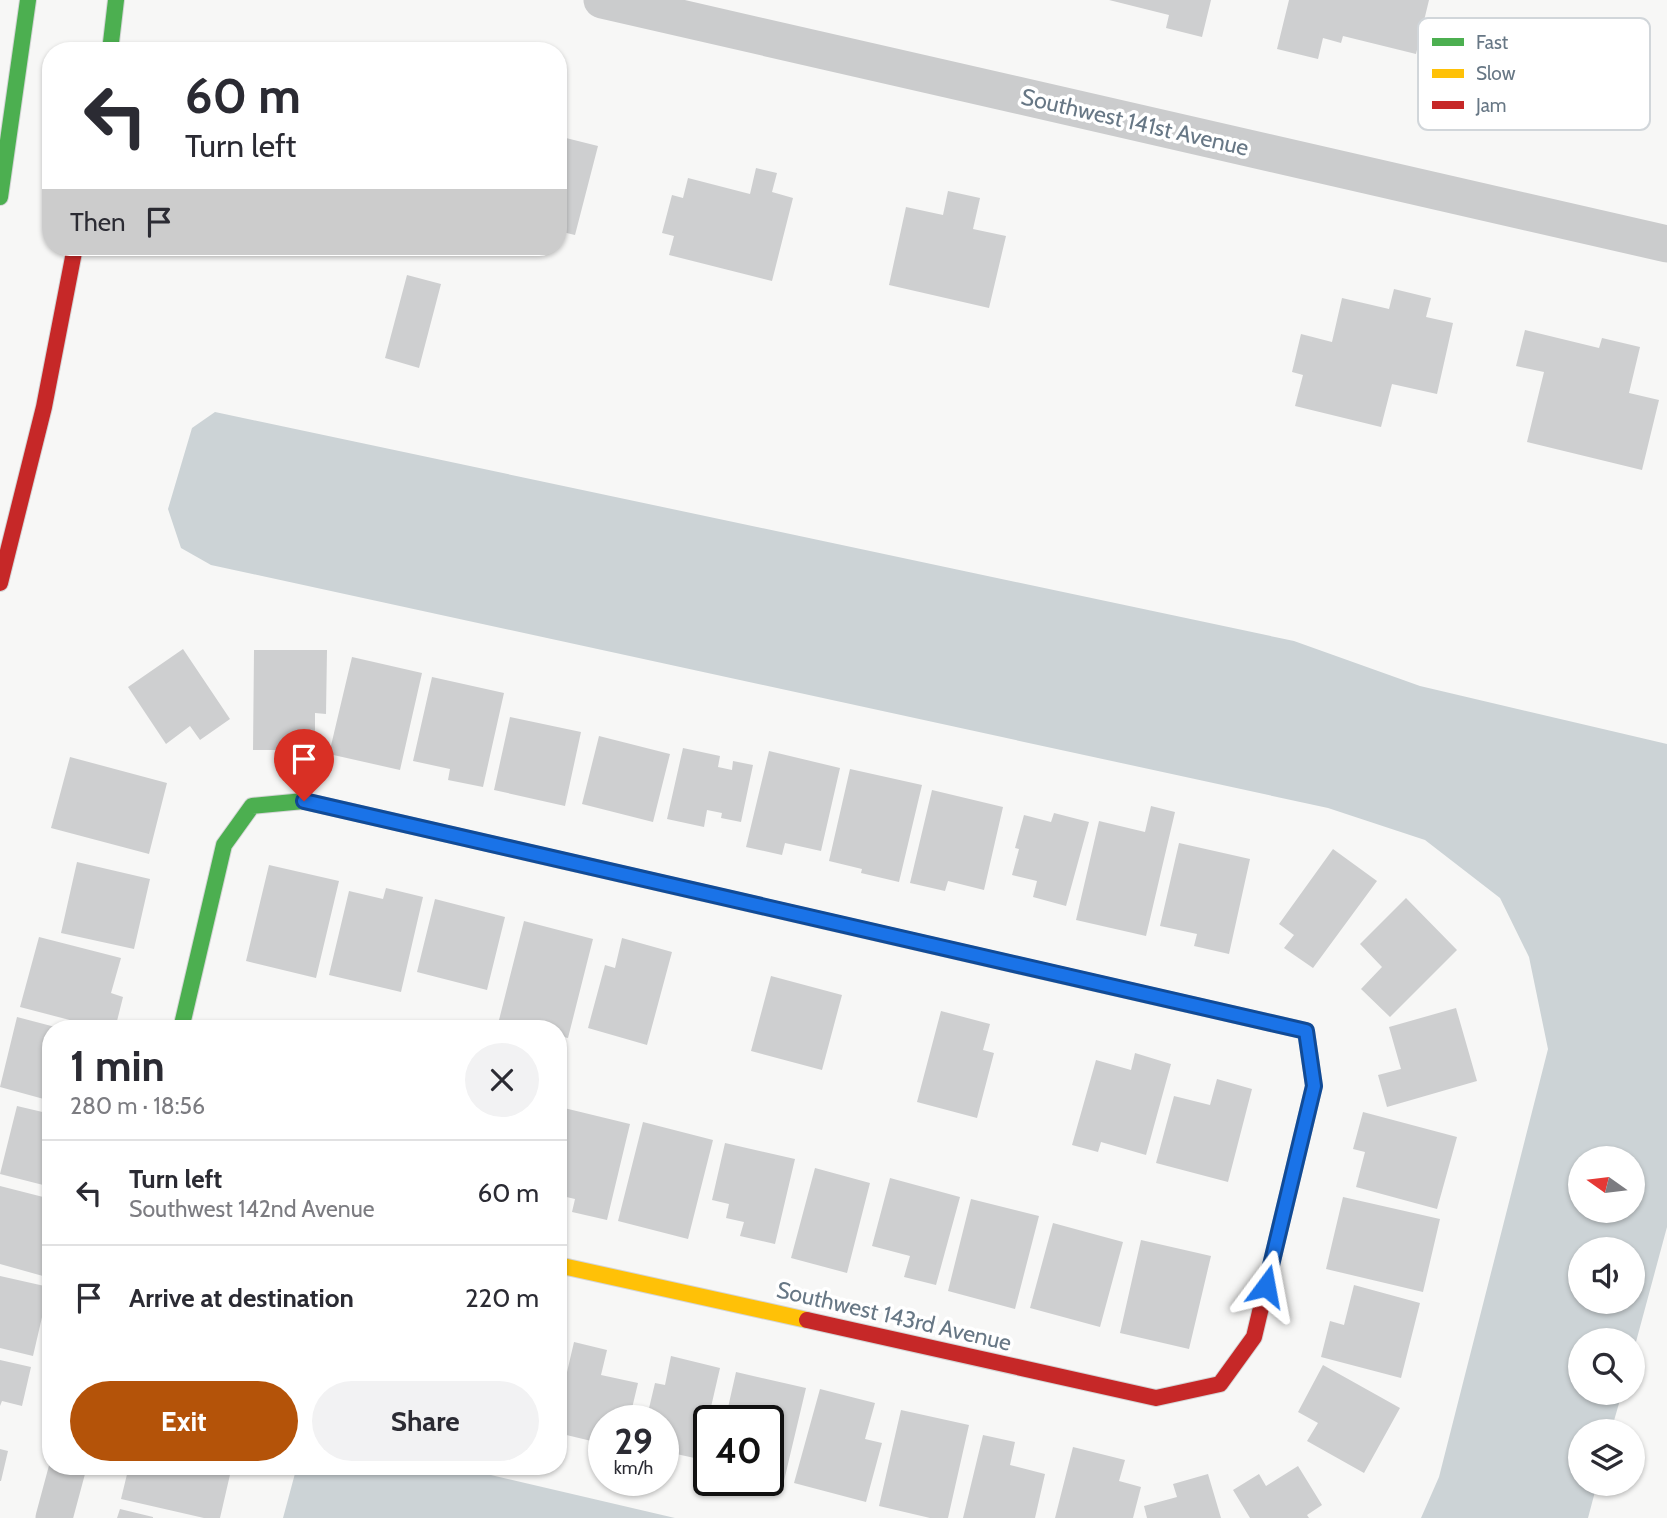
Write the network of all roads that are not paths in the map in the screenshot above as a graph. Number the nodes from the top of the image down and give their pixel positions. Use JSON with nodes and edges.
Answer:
{"nodes":[{"id":1,"x":28,"y":0,"type":"edge"},
{"id":2,"x":116,"y":0,"type":"edge"},
{"id":3,"x":602,"y":0,"type":"edge"},
{"id":4,"x":111,"y":42,"type":"edge"},
{"id":5,"x":0,"y":197,"type":"edge"},
{"id":6,"x":1667,"y":244,"type":"edge"},
{"id":7,"x":73,"y":256,"type":"edge"},
{"id":8,"x":0,"y":583,"type":"edge"},
{"id":9,"x":183,"y":1020,"type":"edge"},
{"id":10,"x":567,"y":1267,"type":"edge"},
{"id":11,"x":66,"y":1475,"type":"edge"},
{"id":12,"x":54,"y":1518,"type":"edge"}],
"edges":[{"from":1,"to":5,"type":"street"},
{"from":2,"to":4,"type":"street"},
{"from":3,"to":6,"type":"street","name":"Southwest 141st Avenue"},
{"from":7,"to":8,"type":"street"},
{"from":9,"to":10,"type":"street","name":"Southwest 143rd Avenue"},
{"from":11,"to":12,"type":"street"}]}
